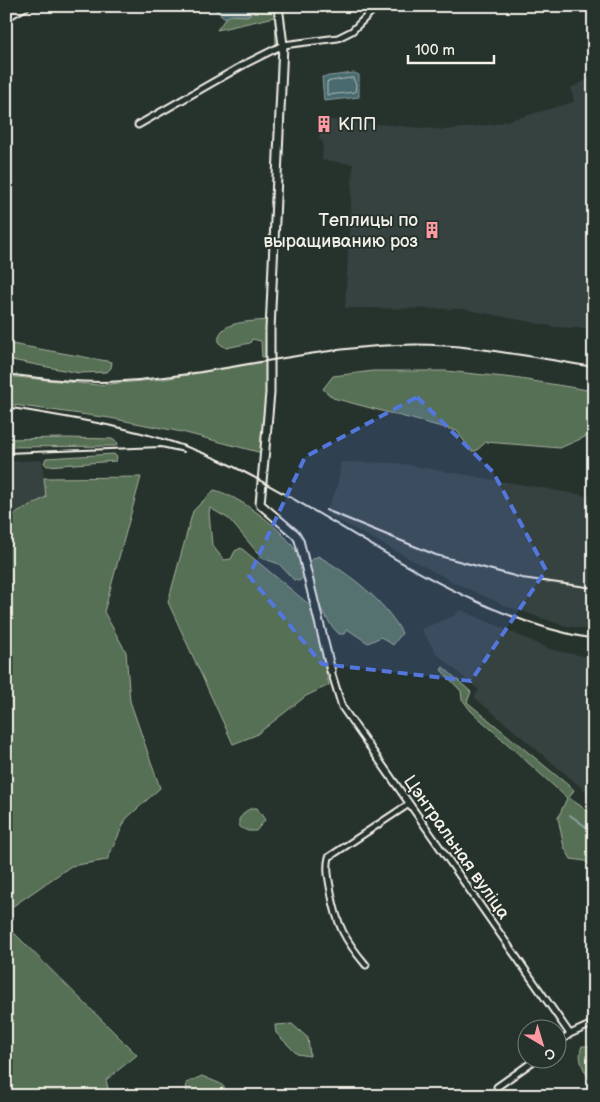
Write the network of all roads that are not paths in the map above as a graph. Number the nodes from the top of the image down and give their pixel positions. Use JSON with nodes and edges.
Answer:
{"nodes":[{"id":1,"x":27,"y":6,"type":"edge"},
{"id":2,"x":278,"y":6,"type":"edge"},
{"id":3,"x":376,"y":6,"type":"edge"},
{"id":4,"x":6,"y":18,"type":"edge"},
{"id":5,"x":283,"y":45,"type":"junction"},
{"id":6,"x":138,"y":125,"type":"dead end"},
{"id":7,"x":331,"y":671,"type":"joint"},
{"id":8,"x":409,"y":804,"type":"junction"},
{"id":9,"x":366,"y":964,"type":"dead end"},
{"id":10,"x":594,"y":1023,"type":"edge"},
{"id":11,"x":570,"y":1034,"type":"joint"},
{"id":12,"x":521,"y":1070,"type":"edge"},
{"id":13,"x":497,"y":1088,"type":"dead end"}],
"edges":[{"from":1,"to":4,"type":"street"},
{"from":2,"to":5,"type":"street"},
{"from":3,"to":5,"type":"street"},
{"from":5,"to":6,"type":"street"},
{"from":5,"to":7,"type":"street"},
{"from":7,"to":8,"type":"street","name":"Цэнтральная вуліца"},
{"from":8,"to":9,"type":"street"},
{"from":8,"to":11,"type":"street","name":"Цэнтральная вуліца"},
{"from":10,"to":11,"type":"street"},
{"from":12,"to":13,"type":"street"}]}
